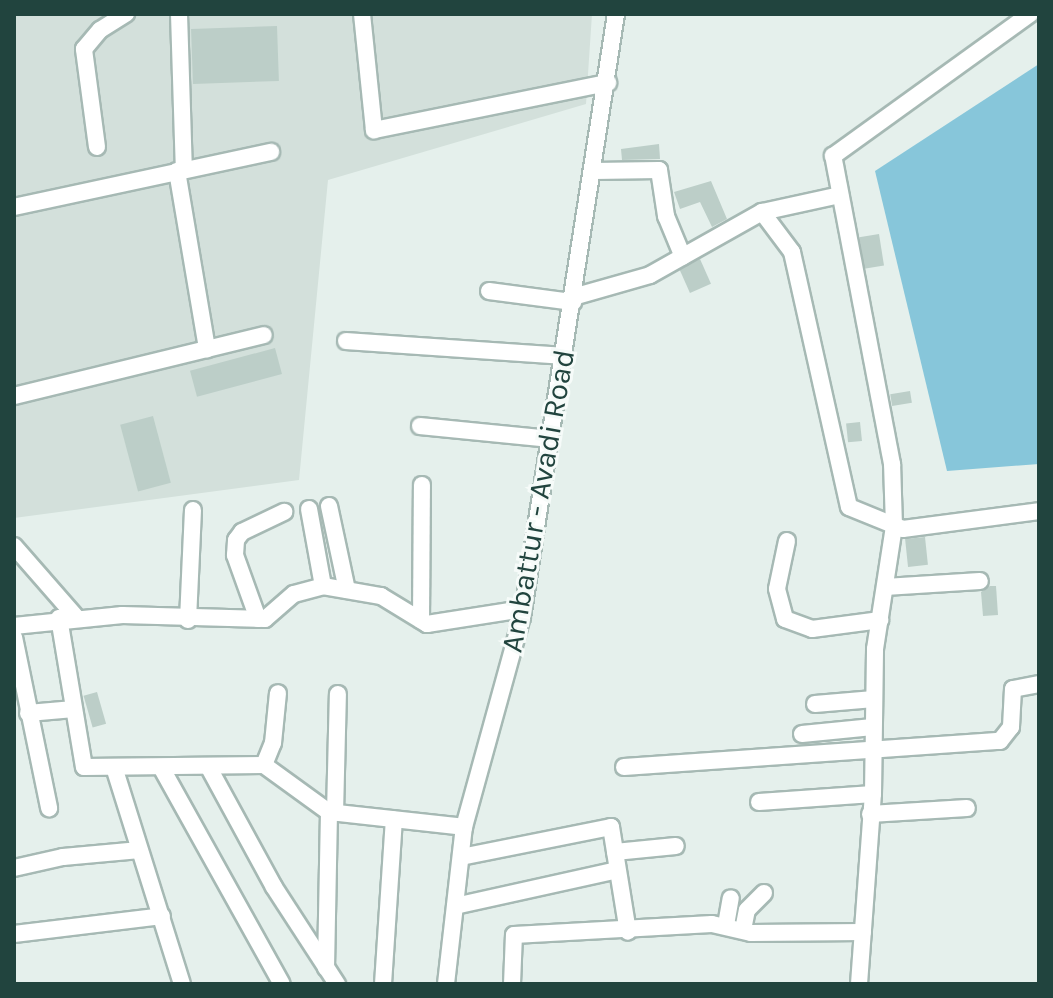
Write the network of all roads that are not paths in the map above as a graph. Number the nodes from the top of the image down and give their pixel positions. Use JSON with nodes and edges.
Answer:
{"nodes":[{"id":1,"x":126,"y":14,"type":"edge"},
{"id":2,"x":179,"y":14,"type":"edge"},
{"id":3,"x":362,"y":14,"type":"edge"},
{"id":4,"x":616,"y":14,"type":"edge"},
{"id":5,"x":1030,"y":14,"type":"edge"},
{"id":6,"x":608,"y":83,"type":"junction"},
{"id":7,"x":97,"y":147,"type":"dead end"},
{"id":8,"x":271,"y":152,"type":"dead end"},
{"id":9,"x":181,"y":170,"type":"junction"},
{"id":10,"x":594,"y":171,"type":"junction"},
{"id":11,"x":840,"y":195,"type":"junction"},
{"id":12,"x":14,"y":207,"type":"edge"},
{"id":13,"x":762,"y":212,"type":"junction"},
{"id":14,"x":683,"y":257,"type":"junction"},
{"id":15,"x":489,"y":291,"type":"dead end"},
{"id":16,"x":573,"y":299,"type":"junction"},
{"id":17,"x":264,"y":335,"type":"dead end"},
{"id":18,"x":346,"y":341,"type":"dead end"},
{"id":19,"x":207,"y":349,"type":"junction"},
{"id":20,"x":564,"y":356,"type":"junction"},
{"id":21,"x":14,"y":396,"type":"edge"},
{"id":22,"x":420,"y":426,"type":"dead end"},
{"id":23,"x":550,"y":439,"type":"junction"},
{"id":24,"x":422,"y":485,"type":"dead end"},
{"id":25,"x":329,"y":506,"type":"dead end"},
{"id":26,"x":309,"y":509,"type":"dead end"},
{"id":27,"x":193,"y":510,"type":"dead end"},
{"id":28,"x":1039,"y":511,"type":"edge"},
{"id":29,"x":284,"y":512,"type":"dead end"},
{"id":30,"x":894,"y":526,"type":"junction"},
{"id":31,"x":787,"y":541,"type":"dead end"},
{"id":32,"x":14,"y":546,"type":"edge"},
{"id":33,"x":980,"y":581,"type":"dead end"},
{"id":34,"x":323,"y":586,"type":"junction"},
{"id":35,"x":885,"y":587,"type":"junction"},
{"id":36,"x":347,"y":590,"type":"junction"},
{"id":37,"x":523,"y":609,"type":"junction"},
{"id":38,"x":68,"y":617,"type":"junction"},
{"id":39,"x":258,"y":619,"type":"junction"},
{"id":40,"x":188,"y":620,"type":"junction"},
{"id":41,"x":421,"y":620,"type":"junction"},
{"id":42,"x":880,"y":620,"type":"junction"},
{"id":43,"x":14,"y":626,"type":"edge"},
{"id":44,"x":14,"y":637,"type":"edge"},
{"id":45,"x":1039,"y":684,"type":"edge"},
{"id":46,"x":278,"y":693,"type":"dead end"},
{"id":47,"x":338,"y":694,"type":"dead end"},
{"id":48,"x":874,"y":699,"type":"junction"},
{"id":49,"x":815,"y":704,"type":"dead end"},
{"id":50,"x":74,"y":709,"type":"junction"},
{"id":51,"x":28,"y":713,"type":"junction"},
{"id":52,"x":873,"y":727,"type":"junction"},
{"id":53,"x":802,"y":734,"type":"dead end"},
{"id":54,"x":872,"y":749,"type":"junction"},
{"id":55,"x":264,"y":765,"type":"junction"},
{"id":56,"x":208,"y":766,"type":"junction"},
{"id":57,"x":114,"y":767,"type":"junction"},
{"id":58,"x":161,"y":767,"type":"junction"},
{"id":59,"x":624,"y":767,"type":"dead end"},
{"id":60,"x":873,"y":794,"type":"junction"},
{"id":61,"x":759,"y":802,"type":"dead end"},
{"id":62,"x":49,"y":808,"type":"dead end"},
{"id":63,"x":967,"y":808,"type":"dead end"},
{"id":64,"x":332,"y":813,"type":"junction"},
{"id":65,"x":870,"y":814,"type":"junction"},
{"id":66,"x":394,"y":819,"type":"junction"},
{"id":67,"x":464,"y":827,"type":"junction"},
{"id":68,"x":676,"y":846,"type":"dead end"},
{"id":69,"x":140,"y":850,"type":"junction"},
{"id":70,"x":615,"y":852,"type":"junction"},
{"id":71,"x":461,"y":857,"type":"junction"},
{"id":72,"x":14,"y":868,"type":"edge"},
{"id":73,"x":617,"y":870,"type":"junction"},
{"id":74,"x":764,"y":893,"type":"dead end"},
{"id":75,"x":731,"y":898,"type":"dead end"},
{"id":76,"x":455,"y":906,"type":"junction"},
{"id":77,"x":162,"y":916,"type":"junction"},
{"id":78,"x":726,"y":925,"type":"junction"},
{"id":79,"x":743,"y":930,"type":"junction"},
{"id":80,"x":628,"y":932,"type":"junction"},
{"id":81,"x":863,"y":932,"type":"junction"},
{"id":82,"x":14,"y":934,"type":"edge"},
{"id":83,"x":326,"y":968,"type":"junction"},
{"id":84,"x":182,"y":984,"type":"edge"},
{"id":85,"x":282,"y":984,"type":"edge"},
{"id":86,"x":337,"y":984,"type":"edge"},
{"id":87,"x":383,"y":984,"type":"edge"},
{"id":88,"x":446,"y":984,"type":"edge"},
{"id":89,"x":512,"y":984,"type":"edge"},
{"id":90,"x":859,"y":984,"type":"edge"}],
"edges":[{"from":1,"to":7,"type":"street"},
{"from":2,"to":9,"type":"street"},
{"from":3,"to":6,"type":"street"},
{"from":4,"to":6,"type":"street","name":"Ambattur - Avadi Road"},
{"from":5,"to":11,"type":"street"},
{"from":6,"to":10,"type":"street","name":"Ambattur - Avadi Road"},
{"from":8,"to":9,"type":"street"},
{"from":9,"to":12,"type":"street"},
{"from":9,"to":19,"type":"street"},
{"from":10,"to":14,"type":"street"},
{"from":10,"to":16,"type":"street","name":"Ambattur - Avadi Road"},
{"from":11,"to":13,"type":"street"},
{"from":11,"to":30,"type":"street"},
{"from":13,"to":14,"type":"street"},
{"from":13,"to":30,"type":"street"},
{"from":14,"to":16,"type":"street"},
{"from":15,"to":16,"type":"street"},
{"from":16,"to":20,"type":"street","name":"Ambattur - Avadi Road"},
{"from":17,"to":19,"type":"street"},
{"from":18,"to":20,"type":"street"},
{"from":19,"to":21,"type":"street"},
{"from":20,"to":23,"type":"street","name":"Ambattur - Avadi Road"},
{"from":22,"to":23,"type":"street"},
{"from":23,"to":37,"type":"street","name":"Ambattur - Avadi Road"},
{"from":24,"to":41,"type":"street"},
{"from":25,"to":36,"type":"street"},
{"from":26,"to":34,"type":"street"},
{"from":27,"to":40,"type":"street"},
{"from":28,"to":30,"type":"street"},
{"from":29,"to":39,"type":"street"},
{"from":30,"to":35,"type":"street"},
{"from":31,"to":42,"type":"street"},
{"from":32,"to":38,"type":"street"},
{"from":33,"to":35,"type":"street"},
{"from":34,"to":36,"type":"street"},
{"from":34,"to":39,"type":"street"},
{"from":35,"to":42,"type":"street"},
{"from":36,"to":41,"type":"street"},
{"from":37,"to":41,"type":"street"},
{"from":37,"to":67,"type":"street","name":"Ambattur - Avadi Road"},
{"from":38,"to":40,"type":"street"},
{"from":38,"to":43,"type":"street"},
{"from":38,"to":50,"type":"street"},
{"from":39,"to":40,"type":"street"},
{"from":42,"to":48,"type":"street"},
{"from":44,"to":51,"type":"street"},
{"from":45,"to":54,"type":"street"},
{"from":46,"to":55,"type":"street"},
{"from":47,"to":64,"type":"street"},
{"from":48,"to":49,"type":"street"},
{"from":48,"to":52,"type":"street"},
{"from":50,"to":51,"type":"street"},
{"from":50,"to":57,"type":"street"},
{"from":51,"to":62,"type":"street"},
{"from":52,"to":53,"type":"street"},
{"from":52,"to":54,"type":"street"},
{"from":54,"to":59,"type":"street"},
{"from":54,"to":60,"type":"street"},
{"from":55,"to":56,"type":"street"},
{"from":55,"to":64,"type":"street"},
{"from":56,"to":58,"type":"street"},
{"from":56,"to":83,"type":"street"},
{"from":57,"to":58,"type":"street"},
{"from":57,"to":69,"type":"street"},
{"from":58,"to":85,"type":"street"},
{"from":60,"to":61,"type":"street"},
{"from":60,"to":65,"type":"street"},
{"from":63,"to":65,"type":"street"},
{"from":64,"to":66,"type":"street"},
{"from":64,"to":83,"type":"street"},
{"from":65,"to":81,"type":"street"},
{"from":66,"to":67,"type":"street"},
{"from":66,"to":87,"type":"street"},
{"from":67,"to":71,"type":"street","name":"Ambattur - Avadi Road"},
{"from":68,"to":70,"type":"street"},
{"from":69,"to":72,"type":"street"},
{"from":69,"to":77,"type":"street"},
{"from":70,"to":71,"type":"street"},
{"from":70,"to":73,"type":"street"},
{"from":71,"to":76,"type":"street","name":"Ambattur - Avadi Road"},
{"from":73,"to":76,"type":"street"},
{"from":73,"to":80,"type":"street"},
{"from":74,"to":79,"type":"street"},
{"from":75,"to":78,"type":"street"},
{"from":76,"to":88,"type":"street","name":"Ambattur - Avadi Road"},
{"from":77,"to":82,"type":"street"},
{"from":77,"to":84,"type":"street"},
{"from":78,"to":79,"type":"street"},
{"from":78,"to":80,"type":"street"},
{"from":79,"to":81,"type":"street"},
{"from":80,"to":89,"type":"street"},
{"from":81,"to":90,"type":"street"},
{"from":83,"to":86,"type":"street"}]}
